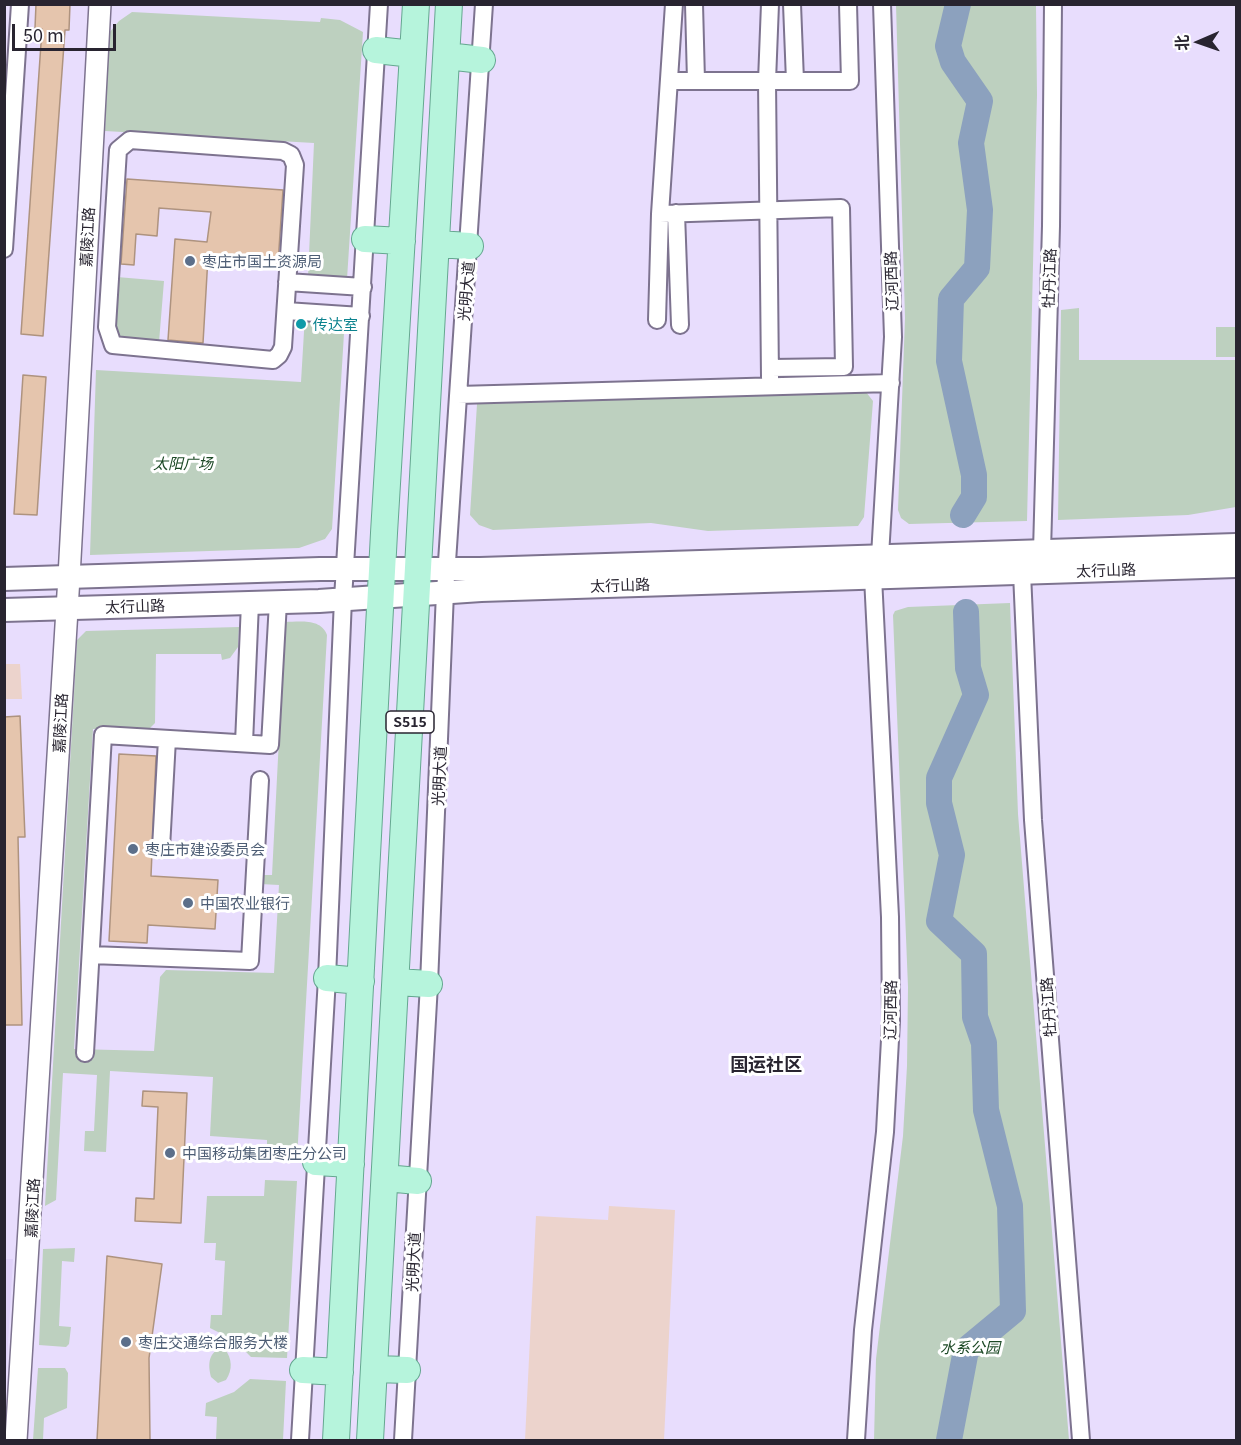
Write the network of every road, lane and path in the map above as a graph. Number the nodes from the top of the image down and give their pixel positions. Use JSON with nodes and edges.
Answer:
{"nodes":[{"id":1,"x":20,"y":4,"type":"edge"},
{"id":2,"x":100,"y":4,"type":"edge"},
{"id":3,"x":379,"y":4,"type":"edge"},
{"id":4,"x":416,"y":4,"type":"edge"},
{"id":5,"x":448,"y":4,"type":"edge"},
{"id":6,"x":484,"y":4,"type":"edge"},
{"id":7,"x":674,"y":4,"type":"edge"},
{"id":8,"x":694,"y":4,"type":"edge"},
{"id":9,"x":770,"y":4,"type":"edge"},
{"id":10,"x":792,"y":4,"type":"edge"},
{"id":11,"x":848,"y":4,"type":"edge"},
{"id":12,"x":882,"y":4,"type":"edge"},
{"id":13,"x":1053,"y":4,"type":"edge"},
{"id":14,"x":376,"y":50,"type":"junction"},
{"id":15,"x":413,"y":54,"type":"junction"},
{"id":16,"x":447,"y":56,"type":"junction"},
{"id":17,"x":482,"y":60,"type":"junction"},
{"id":18,"x":10,"y":77,"type":"edge"},
{"id":19,"x":670,"y":81,"type":"junction"},
{"id":20,"x":696,"y":81,"type":"junction"},
{"id":21,"x":766,"y":81,"type":"junction"},
{"id":22,"x":795,"y":81,"type":"junction"},
{"id":23,"x":769,"y":211,"type":"junction"},
{"id":24,"x":668,"y":214,"type":"junction"},
{"id":25,"x":365,"y":239,"type":"junction"},
{"id":26,"x":402,"y":241,"type":"junction"},
{"id":27,"x":436,"y":244,"type":"junction"},
{"id":28,"x":470,"y":246,"type":"junction"},
{"id":29,"x":4,"y":249,"type":"edge"},
{"id":30,"x":287,"y":282,"type":"junction"},
{"id":31,"x":363,"y":287,"type":"junction"},
{"id":32,"x":286,"y":310,"type":"junction"},
{"id":33,"x":361,"y":316,"type":"junction"},
{"id":34,"x":657,"y":320,"type":"dead end"},
{"id":35,"x":680,"y":325,"type":"dead end"},
{"id":36,"x":770,"y":377,"type":"junction"},
{"id":37,"x":891,"y":382,"type":"junction"},
{"id":38,"x":458,"y":395,"type":"junction"},
{"id":39,"x":1236,"y":545,"type":"edge"},
{"id":40,"x":1042,"y":551,"type":"junction"},
{"id":41,"x":1236,"y":566,"type":"edge"},
{"id":42,"x":877,"y":567,"type":"junction"},
{"id":43,"x":346,"y":569,"type":"junction"},
{"id":44,"x":382,"y":569,"type":"junction"},
{"id":45,"x":418,"y":569,"type":"junction"},
{"id":46,"x":448,"y":569,"type":"junction"},
{"id":47,"x":1022,"y":573,"type":"junction"},
{"id":48,"x":69,"y":577,"type":"junction"},
{"id":49,"x":4,"y":579,"type":"edge"},
{"id":50,"x":445,"y":592,"type":"junction"},
{"id":51,"x":415,"y":594,"type":"junction"},
{"id":52,"x":381,"y":597,"type":"junction"},
{"id":53,"x":343,"y":599,"type":"junction"},
{"id":54,"x":278,"y":602,"type":"junction"},
{"id":55,"x":250,"y":603,"type":"junction"},
{"id":56,"x":67,"y":608,"type":"junction"},
{"id":57,"x":4,"y":610,"type":"edge"},
{"id":58,"x":167,"y":739,"type":"junction"},
{"id":59,"x":244,"y":743,"type":"junction"},
{"id":60,"x":260,"y":780,"type":"dead end"},
{"id":61,"x":161,"y":848,"type":"dead end"},
{"id":62,"x":91,"y":955,"type":"junction"},
{"id":63,"x":327,"y":978,"type":"junction"},
{"id":64,"x":361,"y":981,"type":"junction"},
{"id":65,"x":396,"y":982,"type":"junction"},
{"id":66,"x":429,"y":984,"type":"junction"},
{"id":67,"x":85,"y":1053,"type":"dead end"},
{"id":68,"x":316,"y":1162,"type":"junction"},
{"id":69,"x":351,"y":1164,"type":"junction"},
{"id":70,"x":385,"y":1178,"type":"junction"},
{"id":71,"x":418,"y":1181,"type":"junction"},
{"id":72,"x":374,"y":1369,"type":"junction"},
{"id":73,"x":303,"y":1370,"type":"junction"},
{"id":74,"x":407,"y":1370,"type":"junction"},
{"id":75,"x":340,"y":1372,"type":"junction"},
{"id":76,"x":16,"y":1440,"type":"edge"},
{"id":77,"x":300,"y":1440,"type":"edge"},
{"id":78,"x":336,"y":1440,"type":"edge"},
{"id":79,"x":370,"y":1440,"type":"edge"},
{"id":80,"x":403,"y":1440,"type":"edge"},
{"id":81,"x":856,"y":1440,"type":"edge"},
{"id":82,"x":1081,"y":1440,"type":"edge"}],
"edges":[{"from":1,"to":18,"type":"street"},
{"from":2,"to":48,"type":"street","name":"嘉陵江路"},
{"from":3,"to":14,"type":"street"},
{"from":4,"to":15,"type":"main road","number":"S515"},
{"from":5,"to":16,"type":"main road","name":"光明大道","number":"S515"},
{"from":6,"to":17,"type":"street","name":"光明大道","number":"S515"},
{"from":7,"to":19,"type":"street"},
{"from":8,"to":20,"type":"street"},
{"from":9,"to":21,"type":"street"},
{"from":10,"to":22,"type":"street"},
{"from":11,"to":22,"type":"street"},
{"from":12,"to":37,"type":"street","name":"辽河西路"},
{"from":13,"to":40,"type":"street","name":"牡丹江路"},
{"from":14,"to":15,"type":"main road"},
{"from":14,"to":25,"type":"street"},
{"from":15,"to":26,"type":"main road","number":"S515"},
{"from":16,"to":17,"type":"main road"},
{"from":16,"to":27,"type":"main road","name":"光明大道","number":"S515"},
{"from":17,"to":28,"type":"street","name":"光明大道","number":"S515"},
{"from":18,"to":29,"type":"street"},
{"from":19,"to":20,"type":"street"},
{"from":19,"to":24,"type":"street"},
{"from":20,"to":21,"type":"street"},
{"from":21,"to":22,"type":"street"},
{"from":21,"to":23,"type":"street"},
{"from":23,"to":24,"type":"street"},
{"from":23,"to":36,"type":"street"},
{"from":23,"to":36,"type":"street"},
{"from":24,"to":34,"type":"street"},
{"from":24,"to":35,"type":"street"},
{"from":25,"to":26,"type":"main road"},
{"from":25,"to":31,"type":"street"},
{"from":26,"to":44,"type":"main road","number":"S515"},
{"from":27,"to":28,"type":"main road"},
{"from":27,"to":45,"type":"main road","name":"光明大道","number":"S515"},
{"from":28,"to":38,"type":"street","name":"光明大道","number":"S515"},
{"from":30,"to":31,"type":"street"},
{"from":30,"to":32,"type":"street"},
{"from":30,"to":32,"type":"street"},
{"from":31,"to":33,"type":"street"},
{"from":32,"to":33,"type":"street"},
{"from":33,"to":43,"type":"street"},
{"from":36,"to":37,"type":"street"},
{"from":36,"to":38,"type":"street"},
{"from":37,"to":42,"type":"street","name":"辽河西路"},
{"from":38,"to":46,"type":"street","name":"光明大道","number":"S515"},
{"from":39,"to":40,"type":"main road","name":"太行山路"},
{"from":40,"to":42,"type":"main road","name":"太行山路"},
{"from":41,"to":47,"type":"main road","name":"太行山路"},
{"from":42,"to":46,"type":"main road","name":"太行山路"},
{"from":42,"to":47,"type":"main road","name":"太行山路"},
{"from":42,"to":50,"type":"main road","name":"太行山路"},
{"from":42,"to":81,"type":"street","name":"辽河西路"},
{"from":43,"to":44,"type":"main road","name":"太行山路"},
{"from":43,"to":48,"type":"main road","name":"太行山路"},
{"from":43,"to":53,"type":"street"},
{"from":44,"to":45,"type":"main road","name":"太行山路"},
{"from":44,"to":52,"type":"main road","number":"S515"},
{"from":45,"to":46,"type":"main road","name":"太行山路"},
{"from":45,"to":51,"type":"main road","name":"光明大道","number":"S515"},
{"from":46,"to":50,"type":"street","name":"光明大道","number":"S515"},
{"from":47,"to":82,"type":"street","name":"牡丹江路"},
{"from":48,"to":49,"type":"main road","name":"太行山路"},
{"from":48,"to":56,"type":"street","name":"嘉陵江路"},
{"from":50,"to":51,"type":"main road","name":"太行山路"},
{"from":50,"to":66,"type":"street","name":"光明大道","number":"S515"},
{"from":51,"to":52,"type":"main road","name":"太行山路"},
{"from":51,"to":65,"type":"main road","name":"光明大道","number":"S515"},
{"from":52,"to":53,"type":"main road","name":"太行山路"},
{"from":52,"to":64,"type":"main road","number":"S515"},
{"from":53,"to":54,"type":"main road","name":"太行山路"},
{"from":53,"to":63,"type":"street"},
{"from":54,"to":55,"type":"main road","name":"太行山路"},
{"from":54,"to":59,"type":"street"},
{"from":55,"to":56,"type":"main road","name":"太行山路"},
{"from":55,"to":59,"type":"street"},
{"from":56,"to":57,"type":"main road","name":"太行山路"},
{"from":56,"to":76,"type":"street","name":"嘉陵江路"},
{"from":58,"to":59,"type":"street"},
{"from":58,"to":61,"type":"street"},
{"from":58,"to":62,"type":"street"},
{"from":60,"to":62,"type":"street"},
{"from":62,"to":67,"type":"street"},
{"from":63,"to":64,"type":"main road"},
{"from":63,"to":68,"type":"street"},
{"from":64,"to":69,"type":"main road","number":"S515"},
{"from":65,"to":66,"type":"main road"},
{"from":65,"to":70,"type":"main road","name":"光明大道","number":"S515"},
{"from":66,"to":71,"type":"street","name":"光明大道","number":"S515"},
{"from":68,"to":69,"type":"main road"},
{"from":68,"to":73,"type":"street"},
{"from":69,"to":75,"type":"main road","number":"S515"},
{"from":70,"to":71,"type":"main road"},
{"from":70,"to":72,"type":"main road","name":"光明大道","number":"S515"},
{"from":71,"to":74,"type":"street","name":"光明大道","number":"S515"},
{"from":72,"to":74,"type":"main road"},
{"from":72,"to":79,"type":"main road","name":"光明大道","number":"S515"},
{"from":73,"to":75,"type":"main road"},
{"from":73,"to":77,"type":"street"},
{"from":74,"to":80,"type":"street","name":"光明大道","number":"S515"},
{"from":75,"to":78,"type":"main road","number":"S515"}]}
